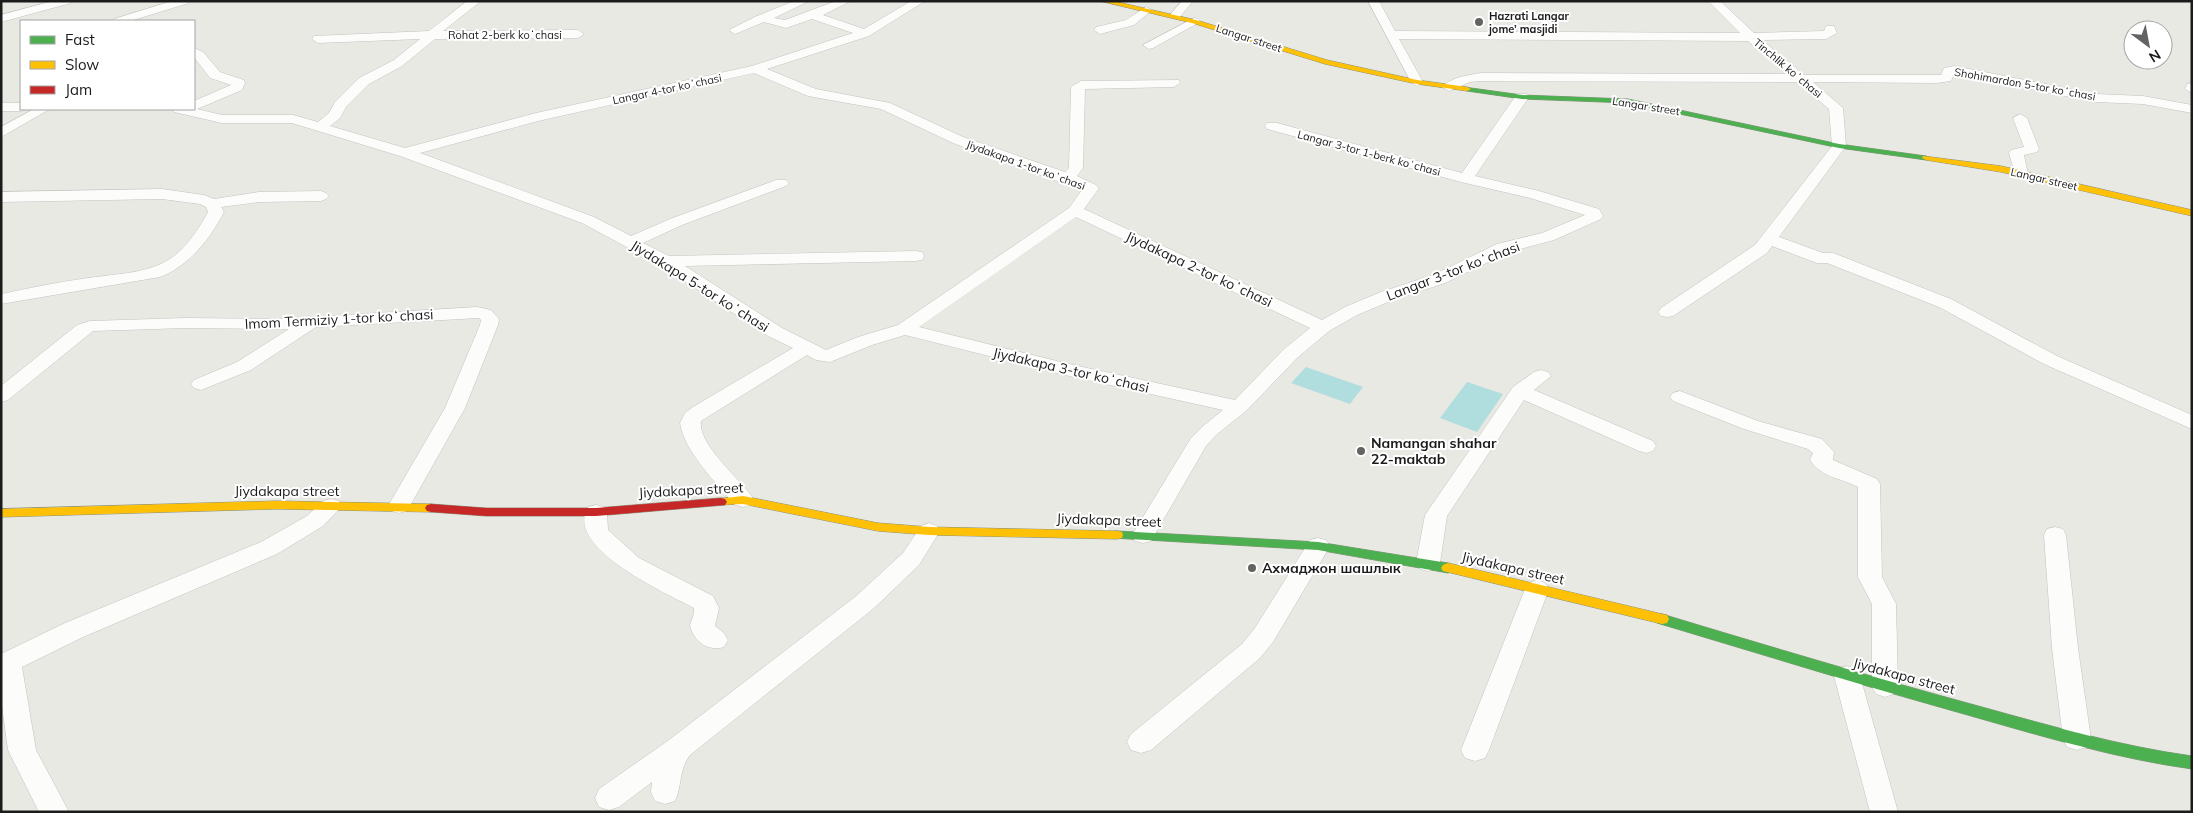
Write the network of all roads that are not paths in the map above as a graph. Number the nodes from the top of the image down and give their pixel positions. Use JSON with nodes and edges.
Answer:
{"nodes":[{"id":1,"x":67,"y":1,"type":"edge"},
{"id":2,"x":186,"y":1,"type":"edge"},
{"id":3,"x":476,"y":1,"type":"edge"},
{"id":4,"x":804,"y":1,"type":"edge"},
{"id":5,"x":846,"y":1,"type":"edge"},
{"id":6,"x":920,"y":1,"type":"edge"},
{"id":7,"x":1103,"y":1,"type":"edge"},
{"id":8,"x":1188,"y":1,"type":"edge"},
{"id":9,"x":1373,"y":1,"type":"edge"},
{"id":10,"x":1713,"y":1,"type":"edge"},
{"id":11,"x":1146,"y":10,"type":"junction"},
{"id":12,"x":812,"y":15,"type":"junction"},
{"id":13,"x":1175,"y":16,"type":"junction"},
{"id":14,"x":762,"y":18,"type":"junction"},
{"id":15,"x":121,"y":20,"type":"edge"},
{"id":16,"x":1,"y":21,"type":"edge"},
{"id":17,"x":1194,"y":21,"type":"junction"},
{"id":18,"x":20,"y":27,"type":"edge"},
{"id":19,"x":1830,"y":29,"type":"dead end"},
{"id":20,"x":735,"y":30,"type":"dead end"},
{"id":21,"x":1100,"y":30,"type":"dead end"},
{"id":22,"x":578,"y":34,"type":"dead end"},
{"id":23,"x":865,"y":34,"type":"junction"},
{"id":24,"x":431,"y":35,"type":"junction"},
{"id":25,"x":1391,"y":35,"type":"junction"},
{"id":26,"x":1751,"y":37,"type":"junction"},
{"id":27,"x":318,"y":40,"type":"dead end"},
{"id":28,"x":1149,"y":45,"type":"dead end"},
{"id":29,"x":195,"y":53,"type":"edge"},
{"id":30,"x":755,"y":69,"type":"junction"},
{"id":31,"x":1802,"y":79,"type":"junction"},
{"id":32,"x":1417,"y":82,"type":"junction"},
{"id":33,"x":1174,"y":83,"type":"dead end"},
{"id":34,"x":1449,"y":87,"type":"junction"},
{"id":35,"x":1522,"y":97,"type":"junction"},
{"id":36,"x":195,"y":105,"type":"edge"},
{"id":37,"x":20,"y":107,"type":"edge"},
{"id":38,"x":1,"y":108,"type":"edge"},
{"id":39,"x":2192,"y":109,"type":"edge"},
{"id":40,"x":40,"y":110,"type":"edge"},
{"id":41,"x":194,"y":110,"type":"edge"},
{"id":42,"x":2020,"y":118,"type":"dead end"},
{"id":43,"x":1272,"y":126,"type":"dead end"},
{"id":44,"x":320,"y":127,"type":"junction"},
{"id":45,"x":1,"y":133,"type":"edge"},
{"id":46,"x":1839,"y":146,"type":"junction"},
{"id":47,"x":405,"y":154,"type":"junction"},
{"id":48,"x":2021,"y":174,"type":"junction"},
{"id":49,"x":1068,"y":178,"type":"junction"},
{"id":50,"x":1466,"y":179,"type":"junction"},
{"id":51,"x":781,"y":183,"type":"dead end"},
{"id":52,"x":321,"y":196,"type":"dead end"},
{"id":53,"x":1,"y":197,"type":"edge"},
{"id":54,"x":212,"y":204,"type":"junction"},
{"id":55,"x":1075,"y":211,"type":"junction"},
{"id":56,"x":2192,"y":213,"type":"edge"},
{"id":57,"x":1769,"y":239,"type":"junction"},
{"id":58,"x":631,"y":242,"type":"junction"},
{"id":59,"x":916,"y":256,"type":"dead end"},
{"id":60,"x":666,"y":261,"type":"junction"},
{"id":61,"x":1,"y":299,"type":"edge"},
{"id":62,"x":1667,"y":312,"type":"dead end"},
{"id":63,"x":312,"y":322,"type":"junction"},
{"id":64,"x":1323,"y":327,"type":"junction"},
{"id":65,"x":904,"y":329,"type":"junction"},
{"id":66,"x":804,"y":347,"type":"junction"},
{"id":67,"x":1541,"y":376,"type":"dead end"},
{"id":68,"x":201,"y":384,"type":"dead end"},
{"id":69,"x":1520,"y":391,"type":"junction"},
{"id":70,"x":1,"y":396,"type":"edge"},
{"id":71,"x":1680,"y":397,"type":"dead end"},
{"id":72,"x":1239,"y":407,"type":"junction"},
{"id":73,"x":2192,"y":423,"type":"edge"},
{"id":74,"x":1646,"y":446,"type":"dead end"},
{"id":75,"x":743,"y":500,"type":"junction"},
{"id":76,"x":331,"y":506,"type":"junction"},
{"id":77,"x":399,"y":506,"type":"junction"},
{"id":78,"x":596,"y":512,"type":"junction"},
{"id":79,"x":1,"y":513,"type":"edge"},
{"id":80,"x":929,"y":530,"type":"junction"},
{"id":81,"x":1143,"y":535,"type":"junction"},
{"id":82,"x":2055,"y":535,"type":"dead end"},
{"id":83,"x":1318,"y":546,"type":"junction"},
{"id":84,"x":1428,"y":563,"type":"junction"},
{"id":85,"x":1537,"y":589,"type":"junction"},
{"id":86,"x":715,"y":640,"type":"dead end"},
{"id":87,"x":5,"y":664,"type":"edge"},
{"id":88,"x":1847,"y":676,"type":"junction"},
{"id":89,"x":1885,"y":687,"type":"junction"},
{"id":90,"x":2077,"y":739,"type":"junction"},
{"id":91,"x":1141,"y":742,"type":"dead end"},
{"id":92,"x":680,"y":747,"type":"junction"},
{"id":93,"x":1475,"y":750,"type":"dead end"},
{"id":94,"x":2192,"y":763,"type":"edge"},
{"id":95,"x":665,"y":792,"type":"dead end"},
{"id":96,"x":609,"y":798,"type":"dead end"},
{"id":97,"x":55,"y":812,"type":"edge"},
{"id":98,"x":1884,"y":812,"type":"edge"}],
"edges":[{"from":1,"to":16,"type":"street"},
{"from":2,"to":15,"type":"street"},
{"from":3,"to":24,"type":"street"},
{"from":4,"to":14,"type":"street"},
{"from":5,"to":12,"type":"street"},
{"from":6,"to":23,"type":"street","name":"Langar 4-tor koʻchasi"},
{"from":7,"to":11,"type":"street","name":"Langar street"},
{"from":8,"to":13,"type":"street"},
{"from":9,"to":25,"type":"street"},
{"from":10,"to":26,"type":"street","name":"Tinchlik koʻchasi"},
{"from":11,"to":13,"type":"street","name":"Langar street"},
{"from":11,"to":21,"type":"street"},
{"from":12,"to":14,"type":"street"},
{"from":12,"to":23,"type":"street"},
{"from":13,"to":17,"type":"street","name":"Langar street"},
{"from":14,"to":20,"type":"street"},
{"from":16,"to":18,"type":"street"},
{"from":17,"to":28,"type":"street"},
{"from":17,"to":32,"type":"street","name":"Langar street"},
{"from":19,"to":26,"type":"street"},
{"from":22,"to":24,"type":"street","name":"Rohat 2-berk koʻchasi"},
{"from":23,"to":30,"type":"street","name":"Langar 4-tor koʻchasi"},
{"from":24,"to":27,"type":"street","name":"Rohat 2-berk koʻchasi"},
{"from":24,"to":44,"type":"street"},
{"from":25,"to":26,"type":"street"},
{"from":25,"to":32,"type":"street"},
{"from":26,"to":31,"type":"street","name":"Tinchlik koʻchasi"},
{"from":29,"to":36,"type":"street"},
{"from":30,"to":47,"type":"street","name":"Langar 4-tor koʻchasi"},
{"from":30,"to":49,"type":"street","name":"Jiydakapa 1-tor koʻchasi"},
{"from":31,"to":34,"type":"street","name":"Shohimardon 5-tor koʻchasi"},
{"from":31,"to":39,"type":"street","name":"Shohimardon 5-tor koʻchasi"},
{"from":31,"to":46,"type":"street","name":"Tinchlik koʻchasi"},
{"from":32,"to":34,"type":"street","name":"Langar street"},
{"from":33,"to":49,"type":"street"},
{"from":34,"to":35,"type":"street","name":"Langar street"},
{"from":35,"to":46,"type":"street","name":"Langar street"},
{"from":35,"to":50,"type":"street"},
{"from":37,"to":38,"type":"street"},
{"from":40,"to":45,"type":"street"},
{"from":41,"to":44,"type":"street","name":"Jiydakapa 5-tor koʻchasi"},
{"from":42,"to":48,"type":"street"},
{"from":43,"to":50,"type":"street","name":"Langar 3-tor 1-berk koʻchasi"},
{"from":44,"to":47,"type":"street","name":"Jiydakapa 5-tor koʻchasi"},
{"from":46,"to":48,"type":"street","name":"Langar street"},
{"from":46,"to":57,"type":"street"},
{"from":47,"to":58,"type":"street","name":"Jiydakapa 5-tor koʻchasi"},
{"from":48,"to":56,"type":"street","name":"Langar street"},
{"from":49,"to":55,"type":"street","name":"Jiydakapa 1-tor koʻchasi"},
{"from":50,"to":64,"type":"street","name":"Langar 3-tor koʻchasi"},
{"from":51,"to":58,"type":"street"},
{"from":52,"to":54,"type":"street"},
{"from":53,"to":54,"type":"street"},
{"from":54,"to":61,"type":"street"},
{"from":55,"to":64,"type":"street","name":"Jiydakapa 2-tor koʻchasi"},
{"from":55,"to":65,"type":"street","name":"Jiydakapa 1-tor koʻchasi"},
{"from":57,"to":62,"type":"street"},
{"from":57,"to":73,"type":"street"},
{"from":58,"to":60,"type":"street","name":"Jiydakapa 5-tor koʻchasi"},
{"from":59,"to":60,"type":"street"},
{"from":60,"to":66,"type":"street","name":"Jiydakapa 5-tor koʻchasi"},
{"from":63,"to":68,"type":"street"},
{"from":63,"to":70,"type":"street","name":"Imom Termiziy 1-tor koʻchasi"},
{"from":63,"to":77,"type":"street","name":"Imom Termiziy 1-tor koʻchasi"},
{"from":64,"to":72,"type":"street","name":"Langar 3-tor koʻchasi"},
{"from":65,"to":66,"type":"street","name":"Jiydakapa 1-tor koʻchasi"},
{"from":65,"to":72,"type":"street","name":"Jiydakapa 3-tor koʻchasi"},
{"from":66,"to":75,"type":"street"},
{"from":67,"to":69,"type":"street"},
{"from":69,"to":74,"type":"street"},
{"from":69,"to":84,"type":"street"},
{"from":71,"to":89,"type":"street"},
{"from":72,"to":81,"type":"street","name":"Langar 3-tor koʻchasi"},
{"from":75,"to":78,"type":"street","name":"Jiydakapa street"},
{"from":75,"to":80,"type":"street","name":"Jiydakapa street"},
{"from":76,"to":77,"type":"street","name":"Jiydakapa street"},
{"from":76,"to":79,"type":"street","name":"Jiydakapa street"},
{"from":76,"to":87,"type":"street"},
{"from":77,"to":78,"type":"street","name":"Jiydakapa street"},
{"from":78,"to":86,"type":"street"},
{"from":80,"to":81,"type":"street","name":"Jiydakapa street"},
{"from":80,"to":92,"type":"street"},
{"from":81,"to":83,"type":"street","name":"Jiydakapa street"},
{"from":82,"to":90,"type":"street"},
{"from":83,"to":84,"type":"street","name":"Jiydakapa street"},
{"from":83,"to":91,"type":"street"},
{"from":84,"to":85,"type":"street","name":"Jiydakapa street"},
{"from":85,"to":88,"type":"street","name":"Jiydakapa street"},
{"from":85,"to":93,"type":"street"},
{"from":87,"to":97,"type":"street"},
{"from":88,"to":89,"type":"street","name":"Jiydakapa street"},
{"from":88,"to":98,"type":"street"},
{"from":89,"to":90,"type":"street","name":"Jiydakapa street"},
{"from":90,"to":94,"type":"street","name":"Jiydakapa street"},
{"from":92,"to":95,"type":"street"},
{"from":92,"to":96,"type":"street"}]}
